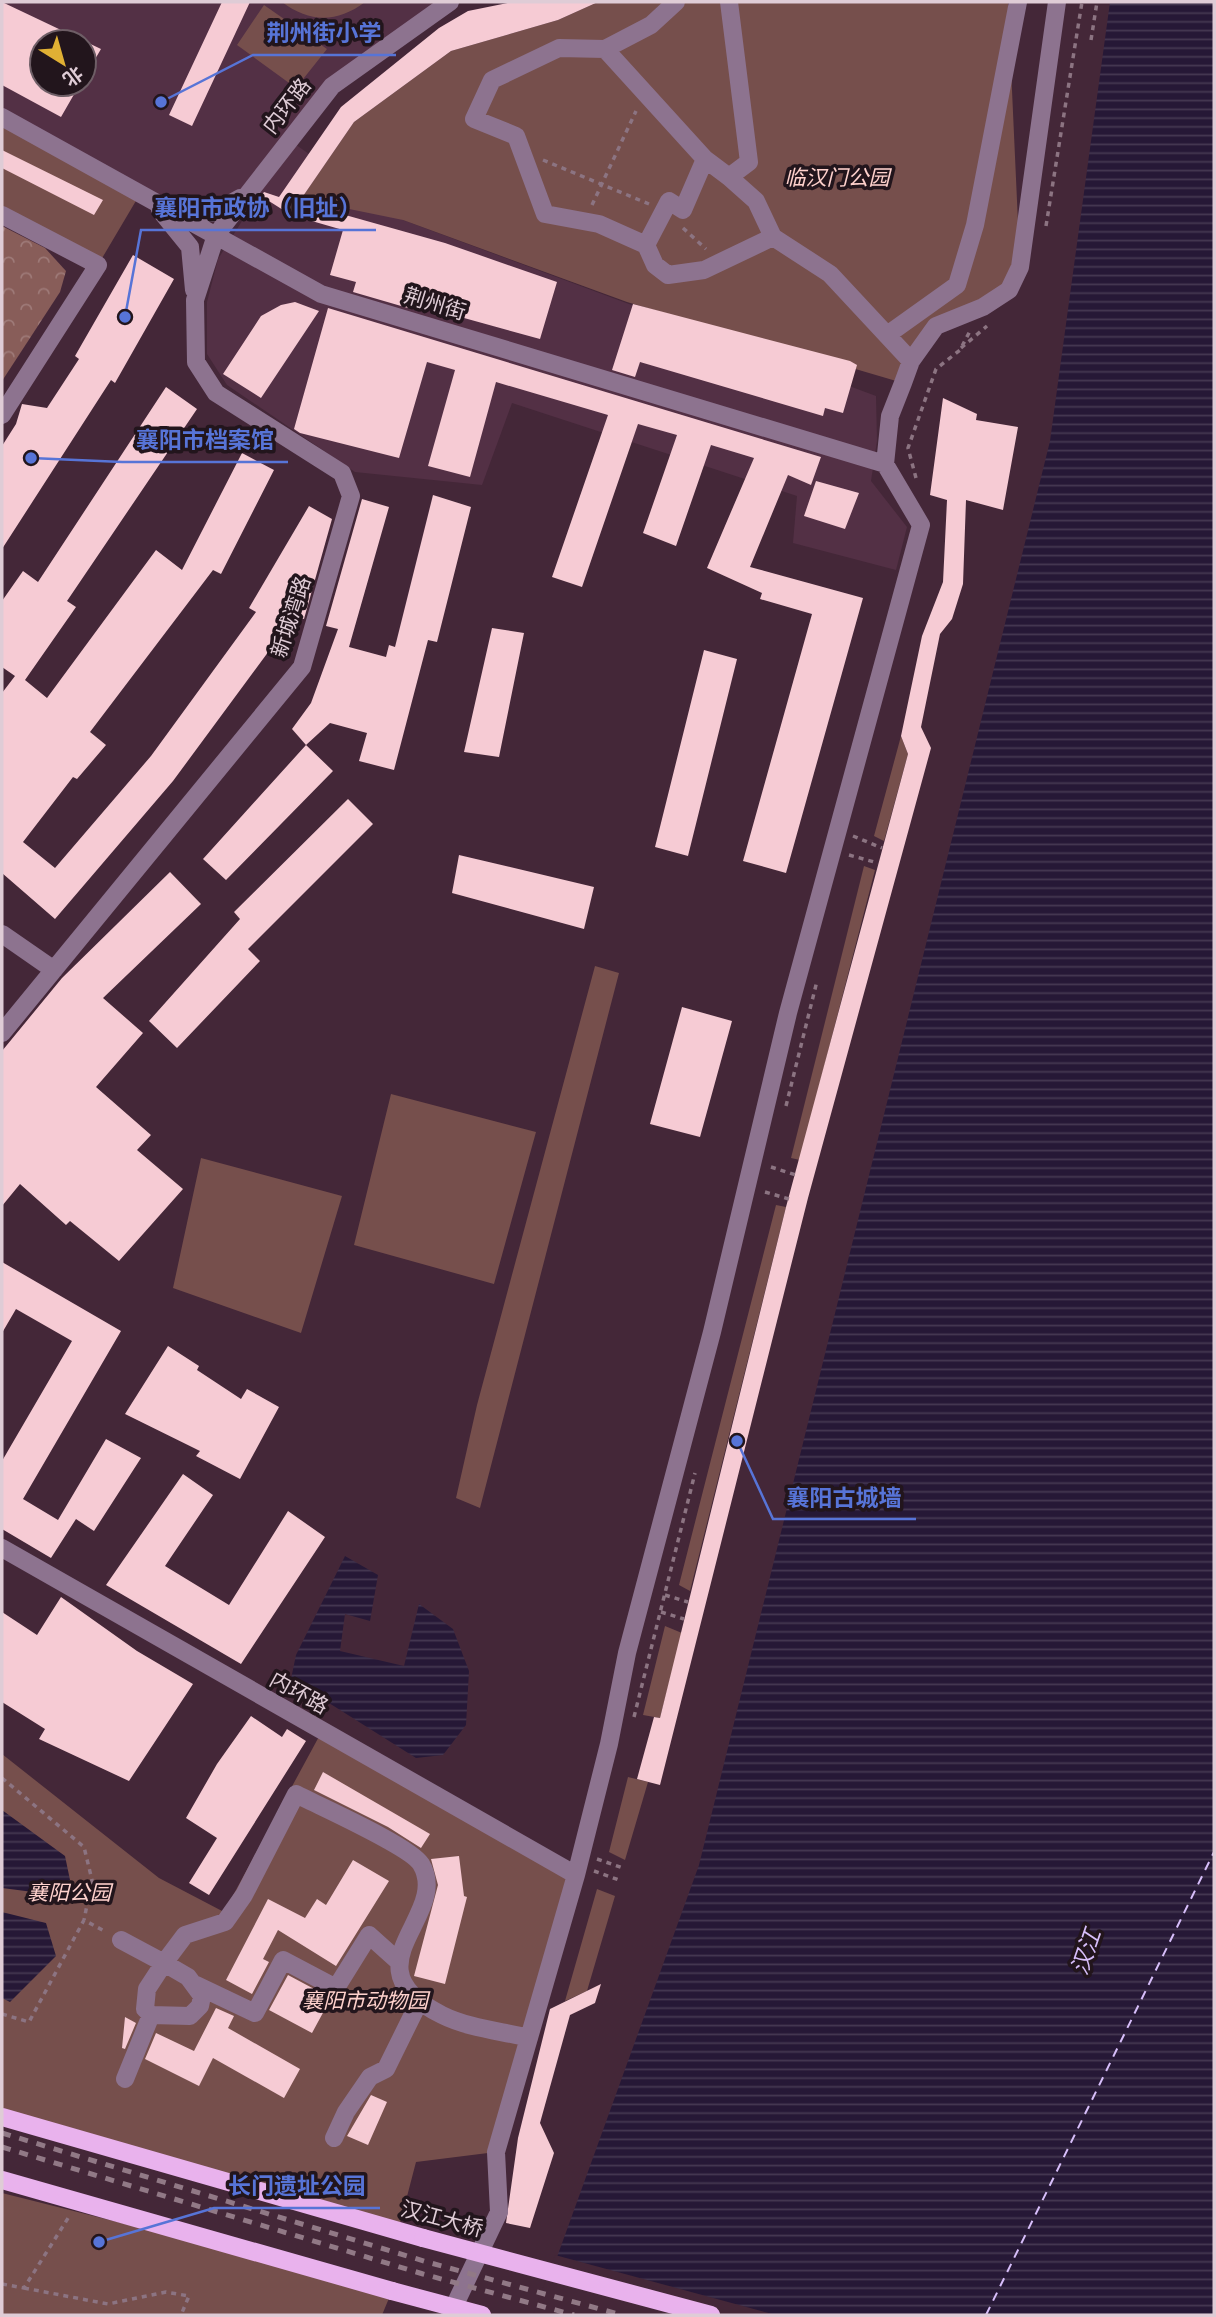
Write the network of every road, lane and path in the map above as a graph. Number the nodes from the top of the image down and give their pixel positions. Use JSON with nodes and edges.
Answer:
{"nodes":[{"id":1,"x":450,"y":2,"type":"edge"},
{"id":2,"x":676,"y":2,"type":"edge"},
{"id":3,"x":729,"y":2,"type":"edge"},
{"id":4,"x":1018,"y":2,"type":"edge"},
{"id":5,"x":1057,"y":2,"type":"edge"},
{"id":6,"x":1097,"y":2,"type":"edge"},
{"id":7,"x":1091,"y":40,"type":"dead end"},
{"id":8,"x":605,"y":49,"type":"junction"},
{"id":9,"x":645,"y":93,"type":"junction"},
{"id":10,"x":2,"y":117,"type":"edge"},
{"id":11,"x":522,"y":152,"type":"junction"},
{"id":12,"x":705,"y":159,"type":"junction"},
{"id":13,"x":729,"y":177,"type":"junction"},
{"id":14,"x":601,"y":184,"type":"junction"},
{"id":15,"x":247,"y":194,"type":"junction"},
{"id":16,"x":154,"y":201,"type":"junction"},
{"id":17,"x":664,"y":210,"type":"junction"},
{"id":18,"x":2,"y":215,"type":"edge"},
{"id":19,"x":585,"y":222,"type":"junction"},
{"id":20,"x":216,"y":236,"type":"junction"},
{"id":21,"x":773,"y":237,"type":"junction"},
{"id":22,"x":646,"y":245,"type":"junction"},
{"id":23,"x":720,"y":262,"type":"junction"},
{"id":24,"x":195,"y":300,"type":"junction"},
{"id":25,"x":887,"y":335,"type":"junction"},
{"id":26,"x":911,"y":361,"type":"junction"},
{"id":27,"x":2,"y":415,"type":"edge"},
{"id":28,"x":885,"y":464,"type":"junction"},
{"id":29,"x":853,"y":836,"type":"dead end"},
{"id":30,"x":882,"y":848,"type":"dead end"},
{"id":31,"x":849,"y":855,"type":"dead end"},
{"id":32,"x":878,"y":863,"type":"dead end"},
{"id":33,"x":2,"y":934,"type":"edge"},
{"id":34,"x":54,"y":970,"type":"junction"},
{"id":35,"x":2,"y":1033,"type":"edge"},
{"id":36,"x":771,"y":1167,"type":"dead end"},
{"id":37,"x":796,"y":1175,"type":"dead end"},
{"id":38,"x":765,"y":1192,"type":"dead end"},
{"id":39,"x":789,"y":1199,"type":"dead end"},
{"id":40,"x":2,"y":1548,"type":"edge"},
{"id":41,"x":665,"y":1595,"type":"dead end"},
{"id":42,"x":688,"y":1602,"type":"dead end"},
{"id":43,"x":660,"y":1612,"type":"dead end"},
{"id":44,"x":684,"y":1619,"type":"dead end"},
{"id":45,"x":2,"y":1778,"type":"edge"},
{"id":46,"x":597,"y":1859,"type":"dead end"},
{"id":47,"x":623,"y":1868,"type":"dead end"},
{"id":48,"x":594,"y":1871,"type":"dead end"},
{"id":49,"x":576,"y":1875,"type":"junction"},
{"id":50,"x":620,"y":1880,"type":"dead end"},
{"id":51,"x":84,"y":1920,"type":"junction"},
{"id":52,"x":121,"y":1940,"type":"joint"},
{"id":53,"x":398,"y":1961,"type":"junction"},
{"id":54,"x":164,"y":1963,"type":"junction"},
{"id":55,"x":196,"y":1985,"type":"junction"},
{"id":56,"x":420,"y":2000,"type":"junction"},
{"id":57,"x":2,"y":2014,"type":"edge"},
{"id":58,"x":151,"y":2015,"type":"junction"},
{"id":59,"x":529,"y":2038,"type":"junction"},
{"id":60,"x":125,"y":2079,"type":"dead end"},
{"id":61,"x":2,"y":2117,"type":"edge"},
{"id":62,"x":334,"y":2138,"type":"dead end"},
{"id":63,"x":2,"y":2180,"type":"edge"},
{"id":64,"x":79,"y":2202,"type":"junction"},
{"id":65,"x":2,"y":2284,"type":"edge"},
{"id":66,"x":24,"y":2288,"type":"junction"},
{"id":67,"x":181,"y":2315,"type":"edge"},
{"id":68,"x":450,"y":2315,"type":"edge"},
{"id":69,"x":482,"y":2315,"type":"edge"},
{"id":70,"x":711,"y":2315,"type":"edge"}],
"edges":[{"from":1,"to":15,"type":"street","name":"内环路"},
{"from":2,"to":8,"type":"street"},
{"from":3,"to":13,"type":"street"},
{"from":4,"to":25,"type":"street"},
{"from":5,"to":26,"type":"street"},
{"from":6,"to":7,"type":"path"},
{"from":8,"to":9,"type":"street"},
{"from":8,"to":11,"type":"street"},
{"from":9,"to":12,"type":"street"},
{"from":9,"to":14,"type":"path"},
{"from":10,"to":16,"type":"street","name":"荆州街"},
{"from":11,"to":14,"type":"path"},
{"from":11,"to":19,"type":"street"},
{"from":12,"to":13,"type":"street"},
{"from":12,"to":17,"type":"street"},
{"from":13,"to":21,"type":"street"},
{"from":14,"to":17,"type":"path"},
{"from":14,"to":19,"type":"path"},
{"from":15,"to":16,"type":"street"},
{"from":15,"to":20,"type":"street","name":"内环路"},
{"from":16,"to":20,"type":"street","name":"荆州街"},
{"from":16,"to":24,"type":"street"},
{"from":17,"to":22,"type":"street"},
{"from":17,"to":23,"type":"path"},
{"from":18,"to":27,"type":"street"},
{"from":19,"to":22,"type":"street"},
{"from":20,"to":24,"type":"street","name":"新城湾路"},
{"from":20,"to":28,"type":"street","name":"荆州街"},
{"from":21,"to":23,"type":"street"},
{"from":21,"to":25,"type":"street"},
{"from":22,"to":23,"type":"street"},
{"from":24,"to":34,"type":"street","name":"新城湾路"},
{"from":25,"to":26,"type":"street"},
{"from":26,"to":28,"type":"street"},
{"from":28,"to":49,"type":"street"},
{"from":29,"to":30,"type":"path"},
{"from":31,"to":32,"type":"path"},
{"from":33,"to":34,"type":"street"},
{"from":34,"to":35,"type":"street","name":"新城湾路"},
{"from":36,"to":37,"type":"path"},
{"from":38,"to":39,"type":"path"},
{"from":40,"to":49,"type":"street","name":"内环路"},
{"from":41,"to":42,"type":"path"},
{"from":43,"to":44,"type":"path"},
{"from":45,"to":51,"type":"path"},
{"from":46,"to":47,"type":"path"},
{"from":48,"to":50,"type":"path"},
{"from":49,"to":59,"type":"street"},
{"from":51,"to":52,"type":"path"},
{"from":51,"to":57,"type":"path"},
{"from":52,"to":54,"type":"street"},
{"from":53,"to":54,"type":"street"},
{"from":53,"to":55,"type":"street"},
{"from":53,"to":56,"type":"street"},
{"from":54,"to":55,"type":"street"},
{"from":54,"to":58,"type":"street"},
{"from":55,"to":58,"type":"street"},
{"from":56,"to":59,"type":"street"},
{"from":56,"to":62,"type":"street"},
{"from":58,"to":60,"type":"street"},
{"from":59,"to":68,"type":"street"},
{"from":61,"to":70,"type":"main road","name":"汉江大桥","bridge":true},
{"from":63,"to":64,"type":"main road"},
{"from":64,"to":66,"type":"path"},
{"from":64,"to":69,"type":"main road","bridge":true},
{"from":65,"to":66,"type":"path"},
{"from":66,"to":67,"type":"path"}]}
